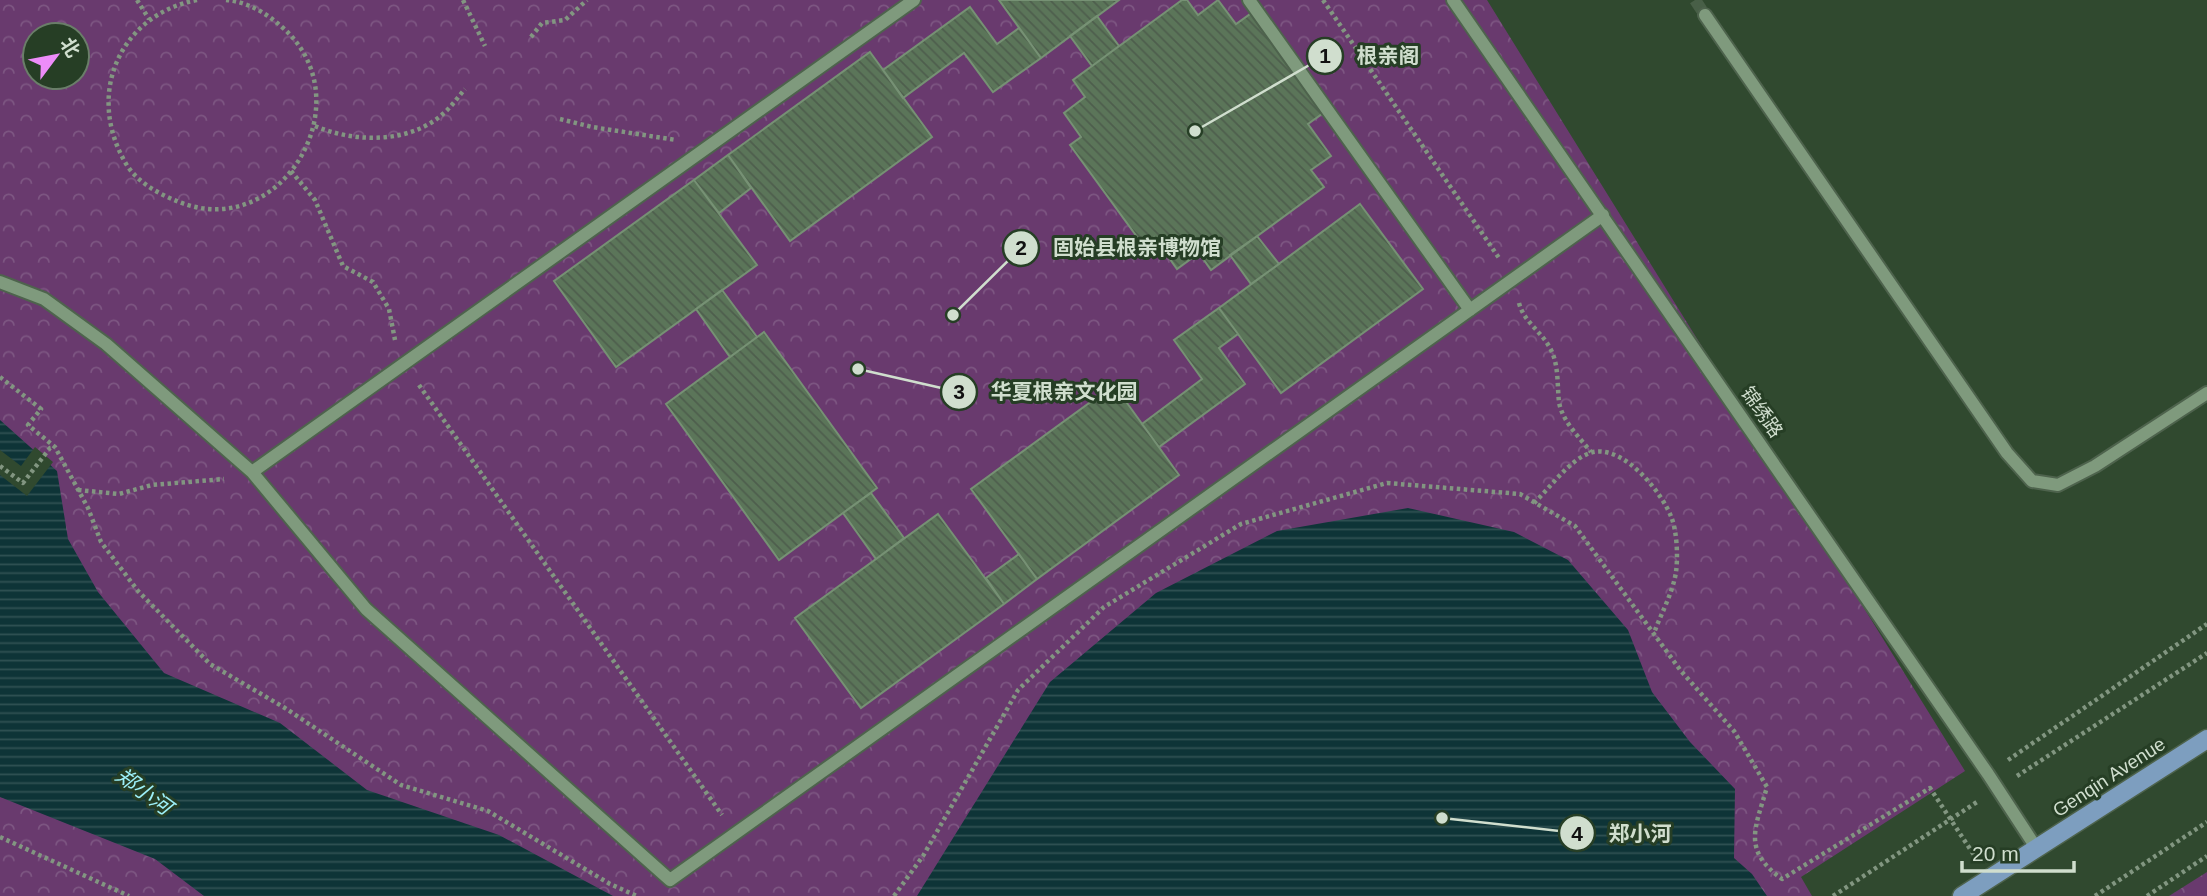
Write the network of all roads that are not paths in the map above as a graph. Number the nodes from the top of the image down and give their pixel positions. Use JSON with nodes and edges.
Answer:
{"nodes":[{"id":1,"x":914,"y":0,"type":"edge"},
{"id":2,"x":1249,"y":0,"type":"edge"},
{"id":3,"x":1453,"y":0,"type":"edge"},
{"id":4,"x":1706,"y":15,"type":"tunnel mouth"},
{"id":5,"x":1603,"y":215,"type":"junction"},
{"id":6,"x":0,"y":282,"type":"edge"},
{"id":7,"x":1470,"y":310,"type":"junction"},
{"id":8,"x":2207,"y":393,"type":"edge"},
{"id":9,"x":252,"y":472,"type":"junction"},
{"id":10,"x":2207,"y":739,"type":"edge"},
{"id":11,"x":2036,"y":849,"type":"junction"},
{"id":12,"x":1962,"y":896,"type":"edge"}],
"edges":[{"from":1,"to":9,"type":"street"},
{"from":2,"to":7,"type":"street"},
{"from":3,"to":5,"type":"street","name":"锦绣路"},
{"from":4,"to":8,"type":"street"},
{"from":5,"to":7,"type":"street"},
{"from":5,"to":11,"type":"street","name":"锦绣路"},
{"from":6,"to":9,"type":"street"},
{"from":7,"to":9,"type":"street"},
{"from":10,"to":11,"type":"main road","name":"Genqin Avenue"},
{"from":11,"to":12,"type":"main road","name":"Genqin Avenue"}]}
